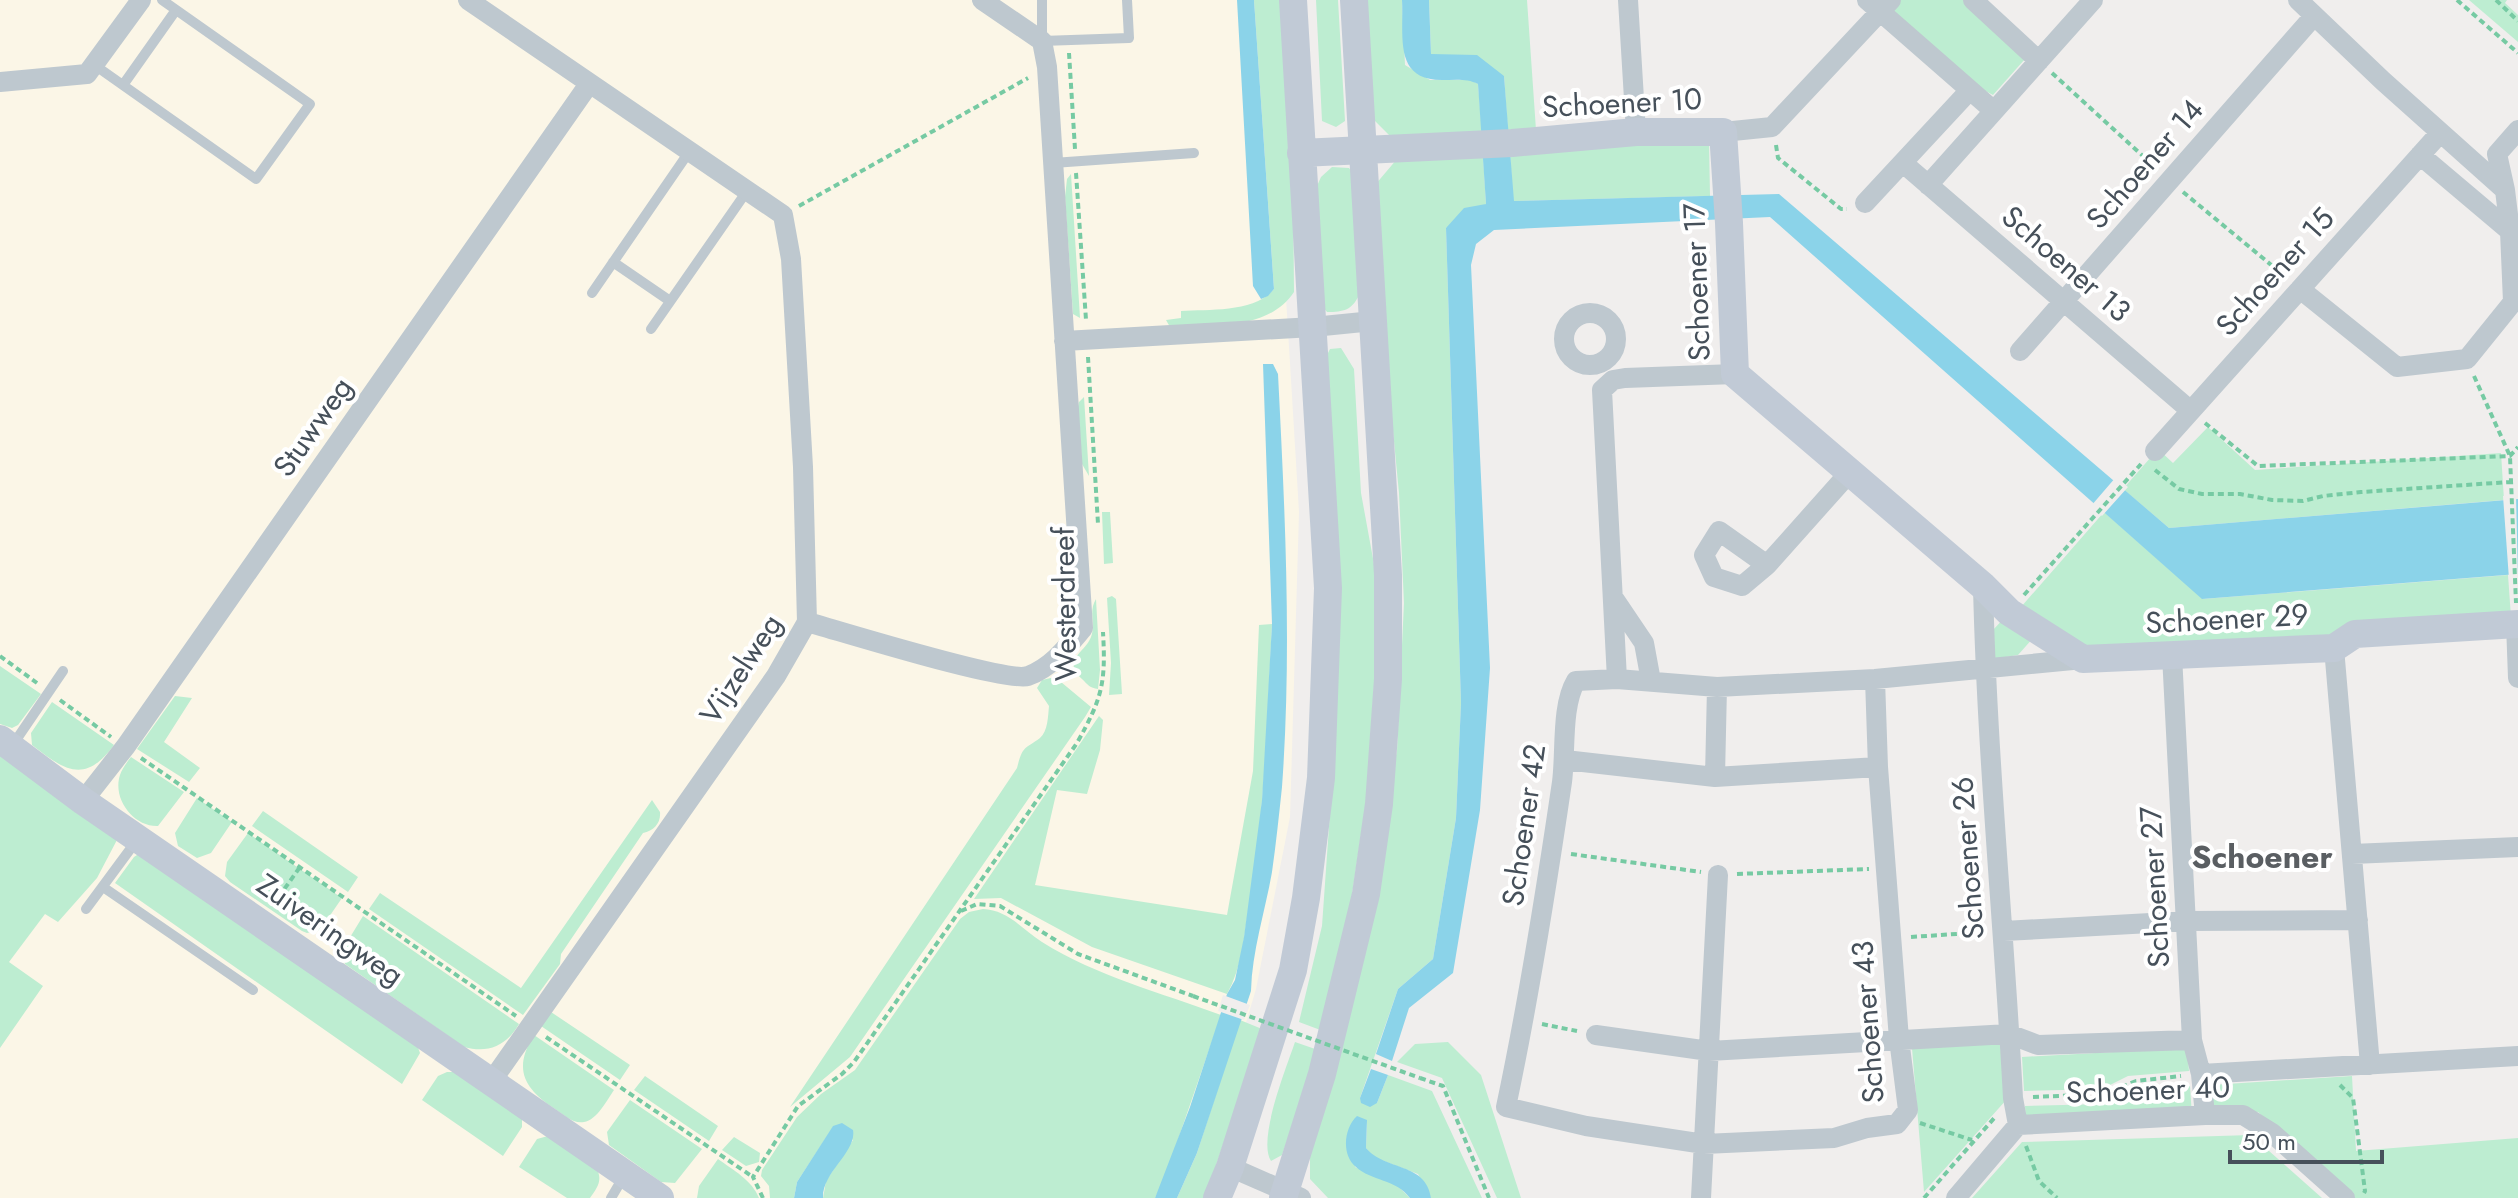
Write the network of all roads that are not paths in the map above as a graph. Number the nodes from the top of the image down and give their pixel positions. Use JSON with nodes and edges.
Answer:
{"nodes":[{"id":1,"x":141,"y":0,"type":"edge"},
{"id":2,"x":162,"y":0,"type":"edge"},
{"id":3,"x":468,"y":0,"type":"edge"},
{"id":4,"x":982,"y":0,"type":"edge"},
{"id":5,"x":1042,"y":0,"type":"edge"},
{"id":6,"x":1127,"y":0,"type":"edge"},
{"id":7,"x":1293,"y":0,"type":"edge"},
{"id":8,"x":1354,"y":0,"type":"edge"},
{"id":9,"x":1628,"y":0,"type":"edge"},
{"id":10,"x":1973,"y":0,"type":"edge"},
{"id":11,"x":2093,"y":0,"type":"edge"},
{"id":12,"x":2298,"y":0,"type":"edge"},
{"id":13,"x":1879,"y":4,"type":"edge"},
{"id":14,"x":176,"y":10,"type":"junction"},
{"id":15,"x":2314,"y":16,"type":"junction"},
{"id":16,"x":1042,"y":41,"type":"junction"},
{"id":17,"x":2039,"y":61,"type":"junction"},
{"id":18,"x":93,"y":64,"type":"junction"},
{"id":19,"x":0,"y":82,"type":"edge"},
{"id":20,"x":589,"y":84,"type":"junction"},
{"id":21,"x":123,"y":85,"type":"junction"},
{"id":22,"x":1970,"y":90,"type":"junction"},
{"id":23,"x":1994,"y":111,"type":"junction"},
{"id":24,"x":2518,"y":130,"type":"edge"},
{"id":25,"x":1636,"y":132,"type":"junction"},
{"id":26,"x":1723,"y":132,"type":"junction"},
{"id":27,"x":2440,"y":133,"type":"junction"},
{"id":28,"x":1363,"y":151,"type":"junction"},
{"id":29,"x":689,"y":152,"type":"junction"},
{"id":30,"x":1194,"y":153,"type":"dead end"},
{"id":31,"x":1301,"y":153,"type":"junction"},
{"id":32,"x":2497,"y":154,"type":"junction"},
{"id":33,"x":2420,"y":155,"type":"junction"},
{"id":34,"x":2469,"y":158,"type":"junction"},
{"id":35,"x":1053,"y":163,"type":"junction"},
{"id":36,"x":1903,"y":163,"type":"junction"},
{"id":37,"x":1928,"y":185,"type":"junction"},
{"id":38,"x":2505,"y":190,"type":"junction"},
{"id":39,"x":747,"y":191,"type":"junction"},
{"id":40,"x":1865,"y":203,"type":"road end"},
{"id":41,"x":2510,"y":231,"type":"junction"},
{"id":42,"x":613,"y":262,"type":"junction"},
{"id":43,"x":2300,"y":289,"type":"junction"},
{"id":44,"x":592,"y":293,"type":"dead end"},
{"id":45,"x":670,"y":301,"type":"junction"},
{"id":46,"x":2064,"y":302,"type":"junction"},
{"id":47,"x":1373,"y":321,"type":"junction"},
{"id":48,"x":1313,"y":327,"type":"junction"},
{"id":49,"x":651,"y":329,"type":"dead end"},
{"id":50,"x":1064,"y":341,"type":"junction"},
{"id":51,"x":2020,"y":351,"type":"dead end"},
{"id":52,"x":1605,"y":360,"type":"dead end"},
{"id":53,"x":1735,"y":374,"type":"junction"},
{"id":54,"x":1613,"y":380,"type":"junction"},
{"id":55,"x":2191,"y":411,"type":"junction"},
{"id":56,"x":2149,"y":457,"type":"road end"},
{"id":57,"x":1850,"y":472,"type":"junction"},
{"id":58,"x":1767,"y":565,"type":"dead end"},
{"id":59,"x":1983,"y":586,"type":"junction"},
{"id":60,"x":1615,"y":600,"type":"junction"},
{"id":61,"x":807,"y":622,"type":"junction"},
{"id":62,"x":2517,"y":624,"type":"edge"},
{"id":63,"x":2334,"y":648,"type":"junction"},
{"id":64,"x":2172,"y":655,"type":"junction"},
{"id":65,"x":2083,"y":659,"type":"junction"},
{"id":66,"x":1985,"y":667,"type":"junction"},
{"id":67,"x":63,"y":671,"type":"dead end"},
{"id":68,"x":2518,"y":678,"type":"edge"},
{"id":69,"x":1617,"y":679,"type":"junction"},
{"id":70,"x":1875,"y":679,"type":"junction"},
{"id":71,"x":1651,"y":681,"type":"junction"},
{"id":72,"x":1717,"y":687,"type":"junction"},
{"id":73,"x":5,"y":743,"type":"edge"},
{"id":74,"x":1565,"y":760,"type":"junction"},
{"id":75,"x":1878,"y":767,"type":"junction"},
{"id":76,"x":1715,"y":777,"type":"junction"},
{"id":77,"x":83,"y":801,"type":"junction"},
{"id":78,"x":138,"y":838,"type":"junction"},
{"id":79,"x":2518,"y":847,"type":"edge"},
{"id":80,"x":2352,"y":854,"type":"junction"},
{"id":81,"x":1718,"y":875,"type":"dead end"},
{"id":82,"x":103,"y":887,"type":"junction"},
{"id":83,"x":86,"y":909,"type":"dead end"},
{"id":84,"x":2358,"y":920,"type":"junction"},
{"id":85,"x":2187,"y":921,"type":"junction"},
{"id":86,"x":2004,"y":931,"type":"junction"},
{"id":87,"x":253,"y":990,"type":"dead end"},
{"id":88,"x":2009,"y":1034,"type":"junction"},
{"id":89,"x":1596,"y":1035,"type":"road end"},
{"id":90,"x":1899,"y":1039,"type":"junction"},
{"id":91,"x":2192,"y":1040,"type":"junction"},
{"id":92,"x":1709,"y":1051,"type":"junction"},
{"id":93,"x":2518,"y":1056,"type":"edge"},
{"id":94,"x":2370,"y":1065,"type":"junction"},
{"id":95,"x":2201,"y":1074,"type":"junction"},
{"id":96,"x":491,"y":1082,"type":"junction"},
{"id":97,"x":2205,"y":1115,"type":"junction"},
{"id":98,"x":2018,"y":1125,"type":"junction"},
{"id":99,"x":1704,"y":1144,"type":"junction"},
{"id":100,"x":1230,"y":1167,"type":"junction"},
{"id":101,"x":618,"y":1186,"type":"edge"},
{"id":102,"x":1290,"y":1196,"type":"edge"},
{"id":103,"x":660,"y":1198,"type":"edge"},
{"id":104,"x":1217,"y":1198,"type":"edge"},
{"id":105,"x":1701,"y":1198,"type":"edge"},
{"id":106,"x":1956,"y":1198,"type":"edge"},
{"id":107,"x":2345,"y":1198,"type":"edge"}],
"edges":[{"from":1,"to":18,"type":"street"},
{"from":2,"to":14,"type":"lane"},
{"from":3,"to":20,"type":"street"},
{"from":4,"to":16,"type":"street"},
{"from":5,"to":16,"type":"lane"},
{"from":6,"to":16,"type":"lane"},
{"from":7,"to":31,"type":"main road"},
{"from":8,"to":28,"type":"main road"},
{"from":9,"to":25,"type":"street"},
{"from":10,"to":17,"type":"street"},
{"from":11,"to":17,"type":"street"},
{"from":12,"to":15,"type":"street"},
{"from":13,"to":22,"type":"street"},
{"from":13,"to":26,"type":"street","name":"Schoener 10"},
{"from":14,"to":21,"type":"lane"},
{"from":14,"to":21,"type":"lane"},
{"from":15,"to":27,"type":"street"},
{"from":15,"to":46,"type":"street","name":"Schoener 14"},
{"from":16,"to":35,"type":"street"},
{"from":17,"to":23,"type":"street"},
{"from":18,"to":19,"type":"street"},
{"from":18,"to":21,"type":"lane"},
{"from":20,"to":29,"type":"street"},
{"from":20,"to":77,"type":"street","name":"Stuwweg"},
{"from":22,"to":23,"type":"street"},
{"from":22,"to":36,"type":"street"},
{"from":23,"to":37,"type":"street"},
{"from":24,"to":32,"type":"street"},
{"from":25,"to":26,"type":"main road","name":"Schoener 10"},
{"from":25,"to":28,"type":"main road","name":"Schoener 10"},
{"from":26,"to":53,"type":"main road","name":"Schoener 17"},
{"from":27,"to":33,"type":"street","name":"Schoener 15"},
{"from":27,"to":34,"type":"street"},
{"from":28,"to":31,"type":"main road","name":"Schoener 10"},
{"from":28,"to":47,"type":"main road"},
{"from":29,"to":39,"type":"street"},
{"from":29,"to":42,"type":"lane"},
{"from":30,"to":35,"type":"lane"},
{"from":31,"to":48,"type":"main road"},
{"from":32,"to":34,"type":"street"},
{"from":32,"to":38,"type":"street"},
{"from":33,"to":41,"type":"street"},
{"from":33,"to":43,"type":"street","name":"Schoener 15"},
{"from":34,"to":38,"type":"street"},
{"from":35,"to":50,"type":"street"},
{"from":36,"to":37,"type":"street","name":"Schoener 13"},
{"from":36,"to":40,"type":"street"},
{"from":37,"to":46,"type":"street","name":"Schoener 13"},
{"from":38,"to":41,"type":"street"},
{"from":39,"to":45,"type":"lane"},
{"from":39,"to":61,"type":"street","name":"Vijzelweg"},
{"from":41,"to":43,"type":"street"},
{"from":42,"to":44,"type":"lane"},
{"from":42,"to":45,"type":"lane"},
{"from":43,"to":55,"type":"street","name":"Schoener 15"},
{"from":45,"to":49,"type":"lane"},
{"from":46,"to":51,"type":"street","name":"Schoener 14"},
{"from":46,"to":55,"type":"street","name":"Schoener 13"},
{"from":47,"to":48,"type":"street"},
{"from":47,"to":102,"type":"main road"},
{"from":48,"to":50,"type":"street"},
{"from":48,"to":100,"type":"main road"},
{"from":50,"to":61,"type":"street"},
{"from":52,"to":54,"type":"street"},
{"from":53,"to":54,"type":"street"},
{"from":53,"to":57,"type":"main road","name":"Schoener 17"},
{"from":54,"to":60,"type":"street"},
{"from":55,"to":56,"type":"street","name":"Schoener 15"},
{"from":57,"to":58,"type":"street"},
{"from":57,"to":59,"type":"main road","name":"Schoener 17"},
{"from":59,"to":65,"type":"main road","name":"Schoener 17"},
{"from":59,"to":66,"type":"street","name":"Schoener 26"},
{"from":60,"to":69,"type":"street"},
{"from":60,"to":71,"type":"street"},
{"from":61,"to":96,"type":"street","name":"Vijzelweg"},
{"from":62,"to":63,"type":"main road","name":"Schoener 29"},
{"from":62,"to":68,"type":"street"},
{"from":63,"to":64,"type":"main road","name":"Schoener 29"},
{"from":63,"to":80,"type":"street"},
{"from":64,"to":65,"type":"main road","name":"Schoener 29"},
{"from":64,"to":85,"type":"street","name":"Schoener 27"},
{"from":65,"to":66,"type":"street","name":"Schoener 29"},
{"from":66,"to":70,"type":"street","name":"Schoener 29"},
{"from":66,"to":86,"type":"street","name":"Schoener 26"},
{"from":67,"to":73,"type":"lane"},
{"from":69,"to":71,"type":"street","name":"Schoener 29"},
{"from":69,"to":74,"type":"street","name":"Schoener 42"},
{"from":70,"to":72,"type":"street","name":"Schoener 29"},
{"from":70,"to":75,"type":"street","name":"Schoener 43"},
{"from":71,"to":72,"type":"street","name":"Schoener 29"},
{"from":72,"to":76,"type":"street"},
{"from":73,"to":77,"type":"main road","name":"Zuiveringweg"},
{"from":74,"to":76,"type":"street"},
{"from":74,"to":99,"type":"street","name":"Schoener 42"},
{"from":75,"to":76,"type":"street"},
{"from":75,"to":90,"type":"street","name":"Schoener 43"},
{"from":77,"to":78,"type":"main road","name":"Zuiveringweg"},
{"from":78,"to":82,"type":"lane"},
{"from":78,"to":96,"type":"main road","name":"Zuiveringweg"},
{"from":79,"to":80,"type":"street"},
{"from":80,"to":84,"type":"street"},
{"from":81,"to":92,"type":"street"},
{"from":82,"to":83,"type":"lane"},
{"from":82,"to":87,"type":"lane"},
{"from":84,"to":85,"type":"street"},
{"from":84,"to":94,"type":"street"},
{"from":85,"to":86,"type":"street"},
{"from":85,"to":91,"type":"street","name":"Schoener 27"},
{"from":86,"to":88,"type":"street","name":"Schoener 26"},
{"from":88,"to":90,"type":"street"},
{"from":88,"to":91,"type":"street"},
{"from":88,"to":98,"type":"street","name":"Schoener 26"},
{"from":89,"to":92,"type":"street"},
{"from":90,"to":92,"type":"street"},
{"from":90,"to":99,"type":"street","name":"Schoener 43"},
{"from":91,"to":95,"type":"street","name":"Schoener 27"},
{"from":92,"to":99,"type":"street"},
{"from":93,"to":94,"type":"street"},
{"from":94,"to":95,"type":"street"},
{"from":95,"to":97,"type":"street","name":"Schoener 27"},
{"from":96,"to":101,"type":"main road","name":"Zuiveringweg"},
{"from":97,"to":98,"type":"street","name":"Schoener 40"},
{"from":97,"to":107,"type":"street","name":"Schoener 40"},
{"from":98,"to":106,"type":"street"},
{"from":99,"to":105,"type":"street"},
{"from":100,"to":102,"type":"street"},
{"from":100,"to":104,"type":"main road"},
{"from":101,"to":103,"type":"main road","name":"Zuiveringweg"}]}
